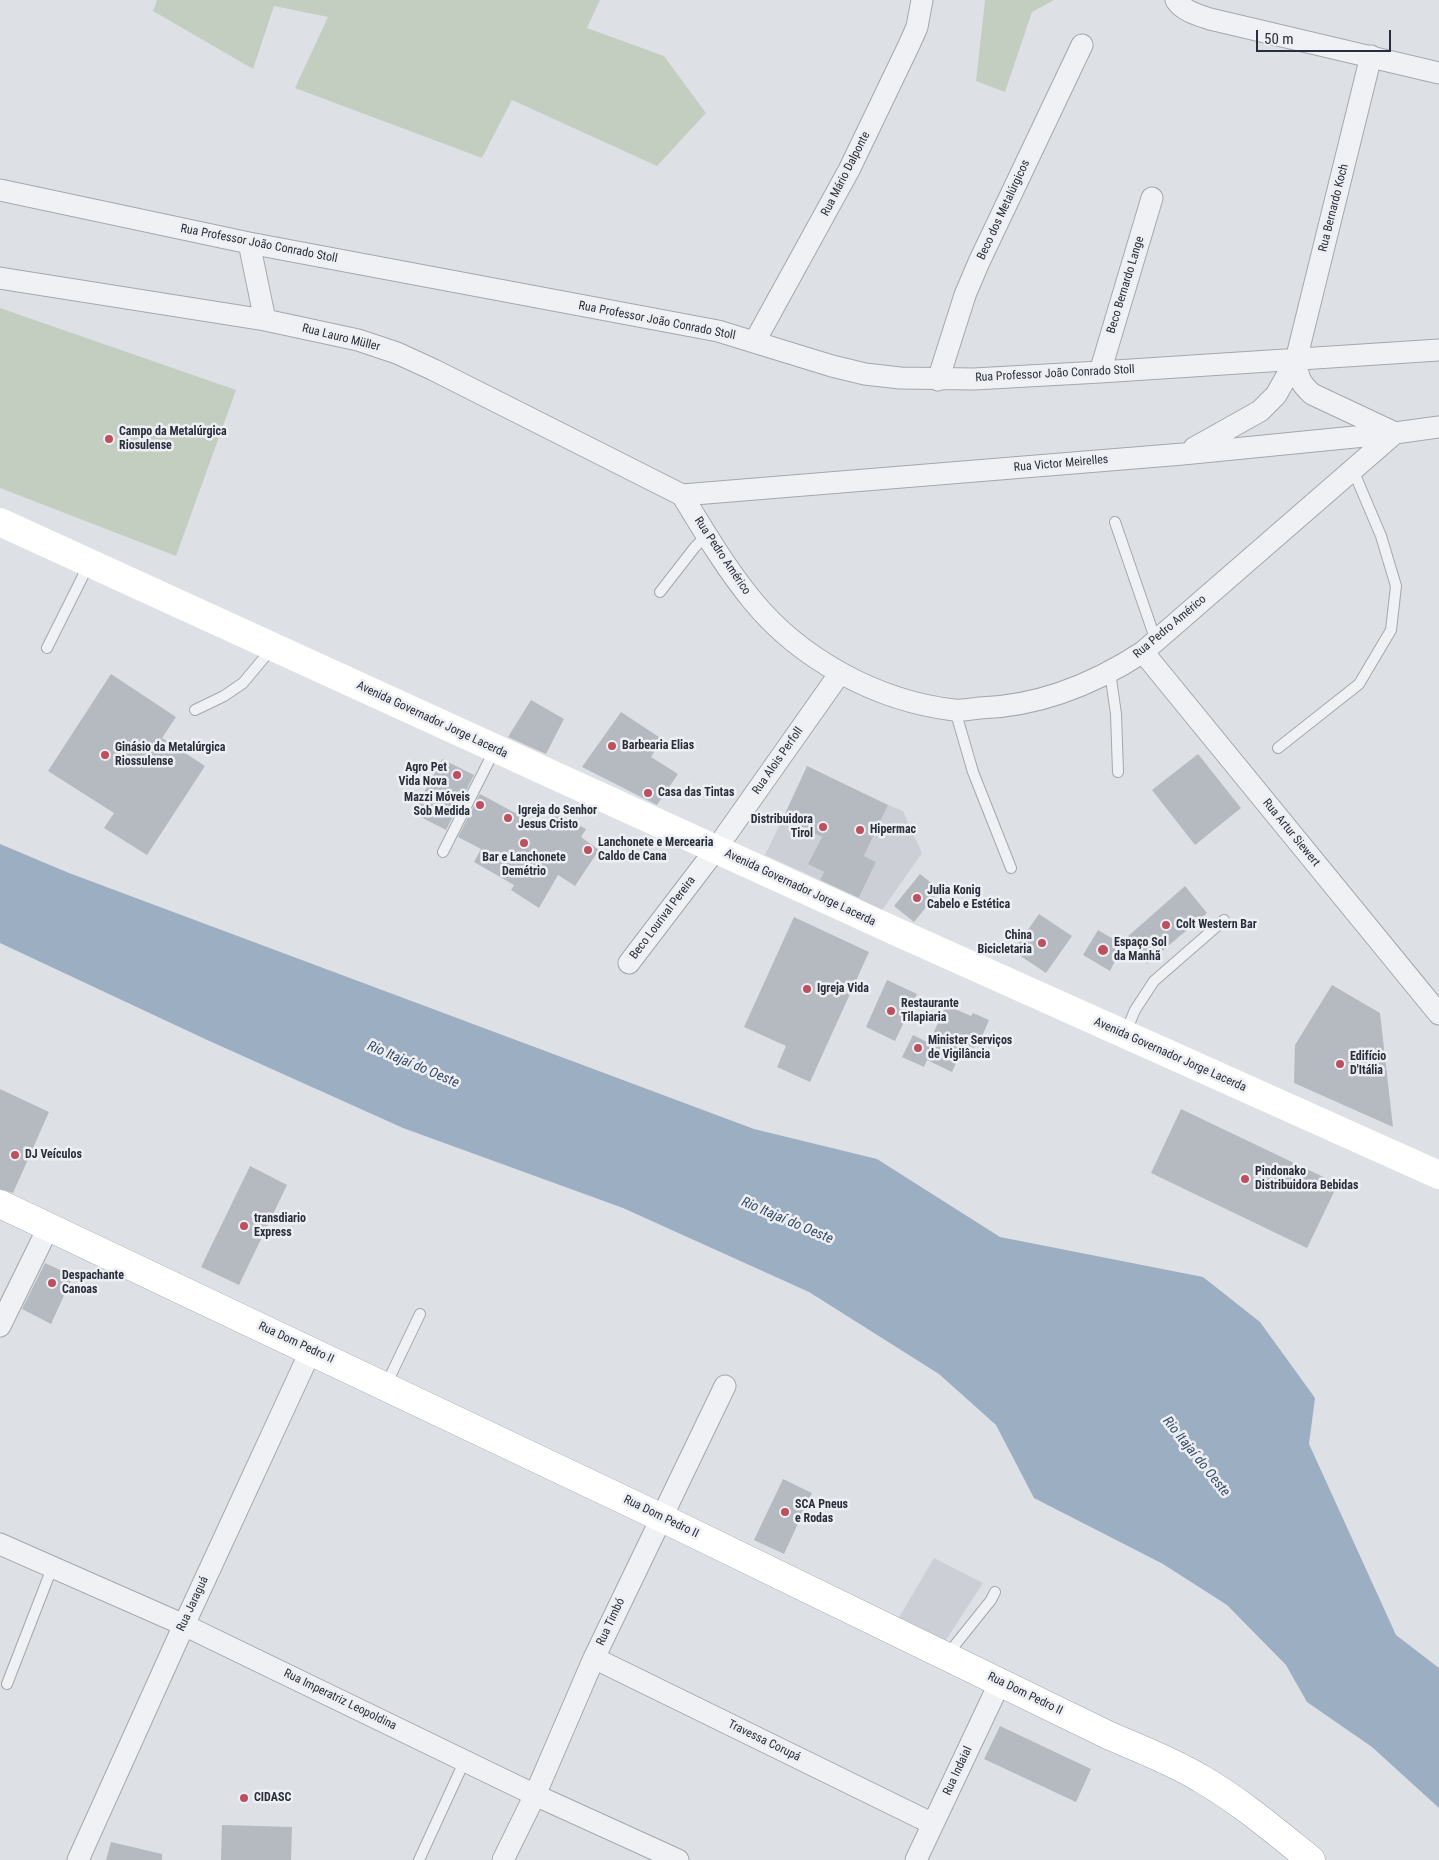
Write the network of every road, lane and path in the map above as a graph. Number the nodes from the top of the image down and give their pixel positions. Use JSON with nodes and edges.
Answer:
{"nodes":[{"id":1,"x":922,"y":0,"type":"edge"},
{"id":2,"x":1177,"y":2,"type":"edge"},
{"id":3,"x":1082,"y":45,"type":"dead end"},
{"id":4,"x":1371,"y":56,"type":"junction"},
{"id":5,"x":1439,"y":73,"type":"edge"},
{"id":6,"x":0,"y":190,"type":"edge"},
{"id":7,"x":1152,"y":198,"type":"dead end"},
{"id":8,"x":249,"y":243,"type":"junction"},
{"id":9,"x":0,"y":278,"type":"edge"},
{"id":10,"x":264,"y":320,"type":"junction"},
{"id":11,"x":755,"y":342,"type":"junction"},
{"id":12,"x":1439,"y":350,"type":"edge"},
{"id":13,"x":1296,"y":360,"type":"junction"},
{"id":14,"x":1100,"y":372,"type":"junction"},
{"id":15,"x":938,"y":380,"type":"junction"},
{"id":16,"x":1312,"y":394,"type":"junction"},
{"id":17,"x":1276,"y":395,"type":"junction"},
{"id":18,"x":1439,"y":427,"type":"edge"},
{"id":19,"x":1395,"y":433,"type":"junction"},
{"id":20,"x":1183,"y":454,"type":"junction"},
{"id":21,"x":1353,"y":470,"type":"junction"},
{"id":22,"x":682,"y":496,"type":"junction"},
{"id":23,"x":0,"y":522,"type":"edge"},
{"id":24,"x":1115,"y":522,"type":"dead end"},
{"id":25,"x":707,"y":535,"type":"junction"},
{"id":26,"x":90,"y":564,"type":"junction"},
{"id":27,"x":660,"y":592,"type":"dead end"},
{"id":28,"x":1149,"y":646,"type":"junction"},
{"id":29,"x":273,"y":647,"type":"junction"},
{"id":30,"x":48,"y":648,"type":"dead end"},
{"id":31,"x":1110,"y":672,"type":"junction"},
{"id":32,"x":840,"y":673,"type":"junction"},
{"id":33,"x":195,"y":710,"type":"dead end"},
{"id":34,"x":955,"y":710,"type":"junction"},
{"id":35,"x":1278,"y":748,"type":"dead end"},
{"id":36,"x":495,"y":749,"type":"junction"},
{"id":37,"x":1118,"y":772,"type":"dead end"},
{"id":38,"x":716,"y":850,"type":"junction"},
{"id":39,"x":443,"y":852,"type":"dead end"},
{"id":40,"x":1011,"y":868,"type":"dead end"},
{"id":41,"x":1224,"y":920,"type":"dead end"},
{"id":42,"x":630,"y":963,"type":"dead end"},
{"id":43,"x":1439,"y":1014,"type":"edge"},
{"id":44,"x":1124,"y":1034,"type":"junction"},
{"id":45,"x":1439,"y":1175,"type":"edge"},
{"id":46,"x":0,"y":1204,"type":"edge"},
{"id":47,"x":49,"y":1226,"type":"junction"},
{"id":48,"x":420,"y":1314,"type":"dead end"},
{"id":49,"x":0,"y":1326,"type":"edge"},
{"id":50,"x":311,"y":1350,"type":"junction"},
{"id":51,"x":386,"y":1385,"type":"junction"},
{"id":52,"x":725,"y":1386,"type":"dead end"},
{"id":53,"x":660,"y":1517,"type":"junction"},
{"id":54,"x":0,"y":1544,"type":"edge"},
{"id":55,"x":52,"y":1568,"type":"junction"},
{"id":56,"x":995,"y":1592,"type":"dead end"},
{"id":57,"x":184,"y":1625,"type":"junction"},
{"id":58,"x":946,"y":1656,"type":"junction"},
{"id":59,"x":594,"y":1658,"type":"junction"},
{"id":60,"x":1000,"y":1682,"type":"junction"},
{"id":61,"x":7,"y":1684,"type":"dead end"},
{"id":62,"x":465,"y":1760,"type":"junction"},
{"id":63,"x":534,"y":1795,"type":"junction"},
{"id":64,"x":934,"y":1824,"type":"junction"},
{"id":65,"x":1308,"y":1859,"type":"edge"},
{"id":66,"x":78,"y":1860,"type":"edge"},
{"id":67,"x":419,"y":1860,"type":"edge"},
{"id":68,"x":503,"y":1860,"type":"edge"},
{"id":69,"x":678,"y":1860,"type":"edge"},
{"id":70,"x":916,"y":1860,"type":"edge"}],
"edges":[{"from":1,"to":11,"type":"street","name":"Rua Mário Dalponte"},
{"from":2,"to":4,"type":"street"},
{"from":3,"to":15,"type":"street","name":"Beco dos Metalúrgicos"},
{"from":4,"to":5,"type":"street"},
{"from":4,"to":13,"type":"street","name":"Rua Bernardo Koch"},
{"from":6,"to":8,"type":"street","name":"Rua Professor João Conrado Stoll"},
{"from":7,"to":14,"type":"street","name":"Beco Bernardo Lange"},
{"from":8,"to":10,"type":"street"},
{"from":8,"to":11,"type":"street","name":"Rua Professor João Conrado Stoll"},
{"from":9,"to":10,"type":"street","name":"Rua Lauro Müller"},
{"from":10,"to":22,"type":"street","name":"Rua Lauro Müller"},
{"from":11,"to":15,"type":"street","name":"Rua Professor João Conrado Stoll"},
{"from":12,"to":13,"type":"street","name":"Rua Professor João Conrado Stoll"},
{"from":13,"to":14,"type":"street","name":"Rua Professor João Conrado Stoll"},
{"from":13,"to":16,"type":"street","name":"Rua Bernardo Koch"},
{"from":13,"to":17,"type":"street","name":"Rua Bernardo Koch"},
{"from":14,"to":15,"type":"street","name":"Rua Professor João Conrado Stoll"},
{"from":16,"to":17,"type":"street"},
{"from":16,"to":19,"type":"street","name":"Rua Bernardo Koch"},
{"from":17,"to":20,"type":"street","name":"Rua Bernardo Koch"},
{"from":18,"to":19,"type":"street","name":"Rua Victor Meirelles"},
{"from":19,"to":20,"type":"street","name":"Rua Victor Meirelles"},
{"from":19,"to":21,"type":"street","name":"Rua Pedro Américo"},
{"from":20,"to":22,"type":"street","name":"Rua Victor Meirelles"},
{"from":21,"to":28,"type":"street","name":"Rua Pedro Américo"},
{"from":21,"to":35,"type":"lane"},
{"from":22,"to":25,"type":"street","name":"Rua Pedro Américo"},
{"from":23,"to":26,"type":"main road","name":"Avenida Governador Jorge Lacerda"},
{"from":24,"to":28,"type":"lane"},
{"from":25,"to":27,"type":"lane"},
{"from":25,"to":32,"type":"street","name":"Rua Pedro Américo"},
{"from":26,"to":29,"type":"main road","name":"Avenida Governador Jorge Lacerda"},
{"from":26,"to":30,"type":"lane"},
{"from":28,"to":31,"type":"street","name":"Rua Pedro Américo"},
{"from":28,"to":43,"type":"street","name":"Rua Artur Siewert"},
{"from":29,"to":33,"type":"lane"},
{"from":29,"to":36,"type":"main road","name":"Avenida Governador Jorge Lacerda"},
{"from":31,"to":34,"type":"street","name":"Rua Pedro Américo"},
{"from":31,"to":37,"type":"lane"},
{"from":32,"to":34,"type":"street","name":"Rua Pedro Américo"},
{"from":32,"to":38,"type":"street","name":"Rua Alois Perfoll"},
{"from":34,"to":40,"type":"lane"},
{"from":36,"to":38,"type":"main road","name":"Avenida Governador Jorge Lacerda"},
{"from":36,"to":39,"type":"lane"},
{"from":38,"to":42,"type":"street","name":"Beco Lourival Pereira"},
{"from":38,"to":44,"type":"main road","name":"Avenida Governador Jorge Lacerda"},
{"from":41,"to":44,"type":"lane"},
{"from":44,"to":45,"type":"main road","name":"Avenida Governador Jorge Lacerda"},
{"from":46,"to":47,"type":"main road","name":"Rua Dom Pedro II"},
{"from":47,"to":49,"type":"street"},
{"from":47,"to":50,"type":"main road","name":"Rua Dom Pedro II"},
{"from":48,"to":51,"type":"lane"},
{"from":50,"to":51,"type":"main road","name":"Rua Dom Pedro II"},
{"from":50,"to":57,"type":"street","name":"Rua Jaraguá"},
{"from":51,"to":53,"type":"main road","name":"Rua Dom Pedro II"},
{"from":52,"to":53,"type":"street","name":"Rua Timbó"},
{"from":53,"to":58,"type":"main road","name":"Rua Dom Pedro II"},
{"from":53,"to":59,"type":"street","name":"Rua Timbó"},
{"from":54,"to":55,"type":"street","name":"Rua Imperatriz Leopoldina"},
{"from":55,"to":57,"type":"street","name":"Rua Imperatriz Leopoldina"},
{"from":55,"to":61,"type":"lane"},
{"from":56,"to":58,"type":"lane"},
{"from":57,"to":62,"type":"street","name":"Rua Imperatriz Leopoldina"},
{"from":57,"to":66,"type":"street","name":"Rua Jaraguá"},
{"from":58,"to":60,"type":"main road","name":"Rua Dom Pedro II"},
{"from":59,"to":63,"type":"street","name":"Rua Timbó"},
{"from":59,"to":64,"type":"street","name":"Travessa Corupá"},
{"from":60,"to":64,"type":"street","name":"Rua Indaial"},
{"from":60,"to":65,"type":"main road","name":"Rua Dom Pedro II"},
{"from":62,"to":63,"type":"street","name":"Rua Imperatriz Leopoldina"},
{"from":62,"to":67,"type":"lane"},
{"from":63,"to":68,"type":"street","name":"Rua Timbó"},
{"from":63,"to":69,"type":"street","name":"Rua Imperatriz Leopoldina"},
{"from":64,"to":70,"type":"street","name":"Rua Indaial"}]}
